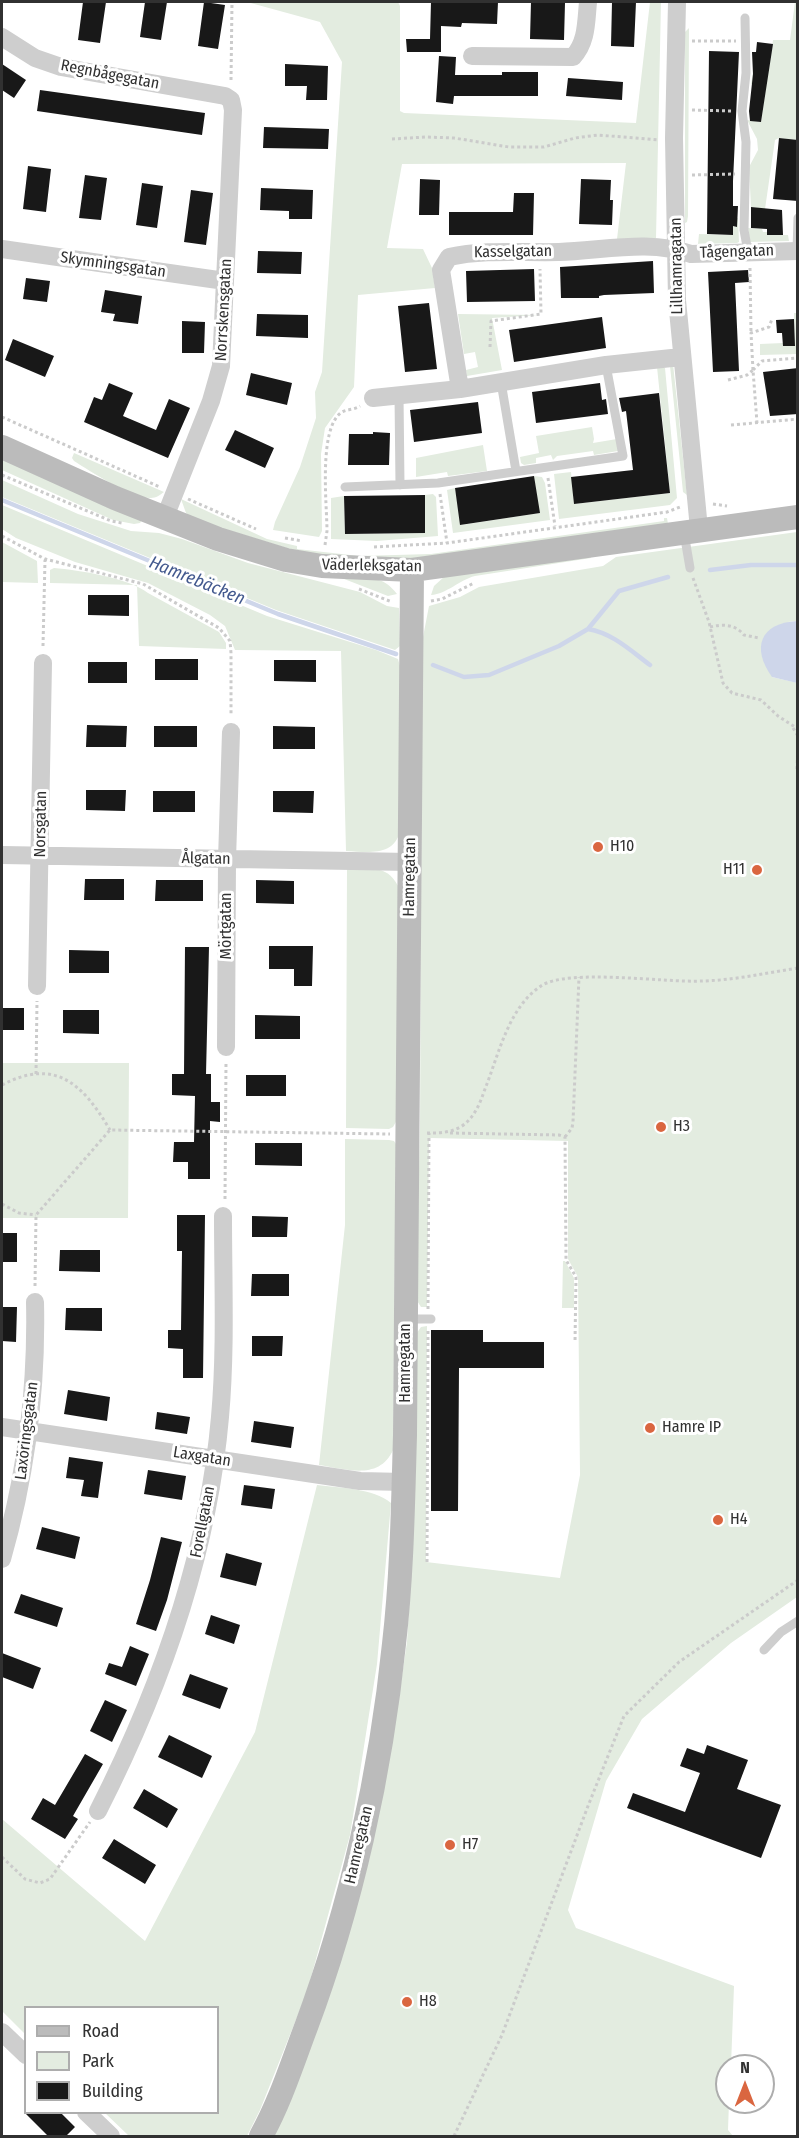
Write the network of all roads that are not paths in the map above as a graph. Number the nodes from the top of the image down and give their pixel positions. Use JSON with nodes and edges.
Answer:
{"nodes":[{"id":1,"x":588,"y":2,"type":"edge"},
{"id":2,"x":677,"y":2,"type":"edge"},
{"id":3,"x":745,"y":18,"type":"dead end"},
{"id":4,"x":2,"y":37,"type":"edge"},
{"id":5,"x":472,"y":56,"type":"dead end"},
{"id":6,"x":228,"y":98,"type":"joint"},
{"id":7,"x":798,"y":218,"type":"edge"},
{"id":8,"x":2,"y":249,"type":"edge"},
{"id":9,"x":677,"y":249,"type":"junction"},
{"id":10,"x":797,"y":250,"type":"edge"},
{"id":11,"x":748,"y":252,"type":"junction"},
{"id":12,"x":225,"y":281,"type":"junction"},
{"id":13,"x":681,"y":357,"type":"junction"},
{"id":14,"x":606,"y":365,"type":"junction"},
{"id":15,"x":501,"y":382,"type":"junction"},
{"id":16,"x":460,"y":389,"type":"junction"},
{"id":17,"x":399,"y":395,"type":"junction"},
{"id":18,"x":373,"y":398,"type":"road end"},
{"id":19,"x":2,"y":447,"type":"edge"},
{"id":20,"x":516,"y":471,"type":"junction"},
{"id":21,"x":400,"y":485,"type":"junction"},
{"id":22,"x":345,"y":487,"type":"dead end"},
{"id":23,"x":165,"y":517,"type":"junction"},
{"id":24,"x":798,"y":517,"type":"edge"},
{"id":25,"x":693,"y":522,"type":"junction"},
{"id":26,"x":690,"y":568,"type":"road end"},
{"id":27,"x":412,"y":570,"type":"junction"},
{"id":28,"x":43,"y":663,"type":"road end"},
{"id":29,"x":231,"y":732,"type":"road end"},
{"id":30,"x":2,"y":855,"type":"edge"},
{"id":31,"x":40,"y":855,"type":"junction"},
{"id":32,"x":227,"y":860,"type":"junction"},
{"id":33,"x":410,"y":862,"type":"junction"},
{"id":34,"x":37,"y":986,"type":"road end"},
{"id":35,"x":226,"y":1047,"type":"road end"},
{"id":36,"x":223,"y":1216,"type":"road end"},
{"id":37,"x":35,"y":1302,"type":"road end"},
{"id":38,"x":2,"y":1427,"type":"edge"},
{"id":39,"x":29,"y":1431,"type":"junction"},
{"id":40,"x":215,"y":1459,"type":"junction"},
{"id":41,"x":404,"y":1482,"type":"junction"},
{"id":42,"x":2,"y":1559,"type":"edge"},
{"id":43,"x":798,"y":1621,"type":"edge"},
{"id":44,"x":764,"y":1650,"type":"dead end"},
{"id":45,"x":98,"y":1811,"type":"road end"},
{"id":46,"x":2,"y":2032,"type":"edge"},
{"id":47,"x":24,"y":2053,"type":"edge"},
{"id":48,"x":87,"y":2114,"type":"edge"},
{"id":49,"x":100,"y":2133,"type":"edge"},
{"id":50,"x":261,"y":2136,"type":"edge"}],
"edges":[{"from":1,"to":5,"type":"street"},
{"from":2,"to":9,"type":"street","name":"Lillhamragatan"},
{"from":3,"to":11,"type":"lane"},
{"from":4,"to":6,"type":"street","name":"Regnbågegatan"},
{"from":6,"to":12,"type":"street","name":"Norrskensgatan"},
{"from":7,"to":10,"type":"lane"},
{"from":8,"to":12,"type":"street","name":"Skymningsgatan"},
{"from":9,"to":11,"type":"street","name":"Tågengatan"},
{"from":9,"to":13,"type":"street","name":"Lillhamragatan"},
{"from":9,"to":16,"type":"street","name":"Kasselgatan"},
{"from":10,"to":11,"type":"street","name":"Tågengatan"},
{"from":12,"to":23,"type":"street","name":"Norrskensgatan"},
{"from":13,"to":14,"type":"street"},
{"from":13,"to":25,"type":"street","name":"Lillhamragatan"},
{"from":14,"to":15,"type":"street"},
{"from":14,"to":20,"type":"lane"},
{"from":15,"to":16,"type":"street"},
{"from":15,"to":20,"type":"lane"},
{"from":16,"to":17,"type":"street"},
{"from":17,"to":18,"type":"street"},
{"from":17,"to":21,"type":"lane"},
{"from":19,"to":23,"type":"street","name":"Väderleksgatan"},
{"from":20,"to":21,"type":"lane"},
{"from":21,"to":22,"type":"lane"},
{"from":23,"to":27,"type":"street","name":"Väderleksgatan"},
{"from":24,"to":25,"type":"street","name":"Väderleksgatan"},
{"from":25,"to":26,"type":"lane"},
{"from":25,"to":27,"type":"street","name":"Väderleksgatan"},
{"from":27,"to":33,"type":"street","name":"Hamregatan"},
{"from":28,"to":31,"type":"street","name":"Norsgatan"},
{"from":29,"to":32,"type":"street","name":"Mörtgatan"},
{"from":30,"to":31,"type":"street","name":"Ålgatan"},
{"from":31,"to":32,"type":"street","name":"Ålgatan"},
{"from":31,"to":34,"type":"street","name":"Norsgatan"},
{"from":32,"to":33,"type":"street","name":"Ålgatan"},
{"from":32,"to":35,"type":"street","name":"Mörtgatan"},
{"from":33,"to":41,"type":"street","name":"Hamregatan"},
{"from":36,"to":40,"type":"street","name":"Forellgatan"},
{"from":37,"to":39,"type":"street","name":"Laxöringsgatan"},
{"from":38,"to":39,"type":"street","name":"Laxgatan"},
{"from":39,"to":40,"type":"street","name":"Laxgatan"},
{"from":39,"to":42,"type":"street","name":"Laxöringsgatan"},
{"from":40,"to":41,"type":"street","name":"Laxgatan"},
{"from":40,"to":45,"type":"street","name":"Forellgatan"},
{"from":41,"to":50,"type":"street","name":"Hamregatan"},
{"from":43,"to":44,"type":"lane"},
{"from":46,"to":47,"type":"street"},
{"from":48,"to":49,"type":"street"}]}
